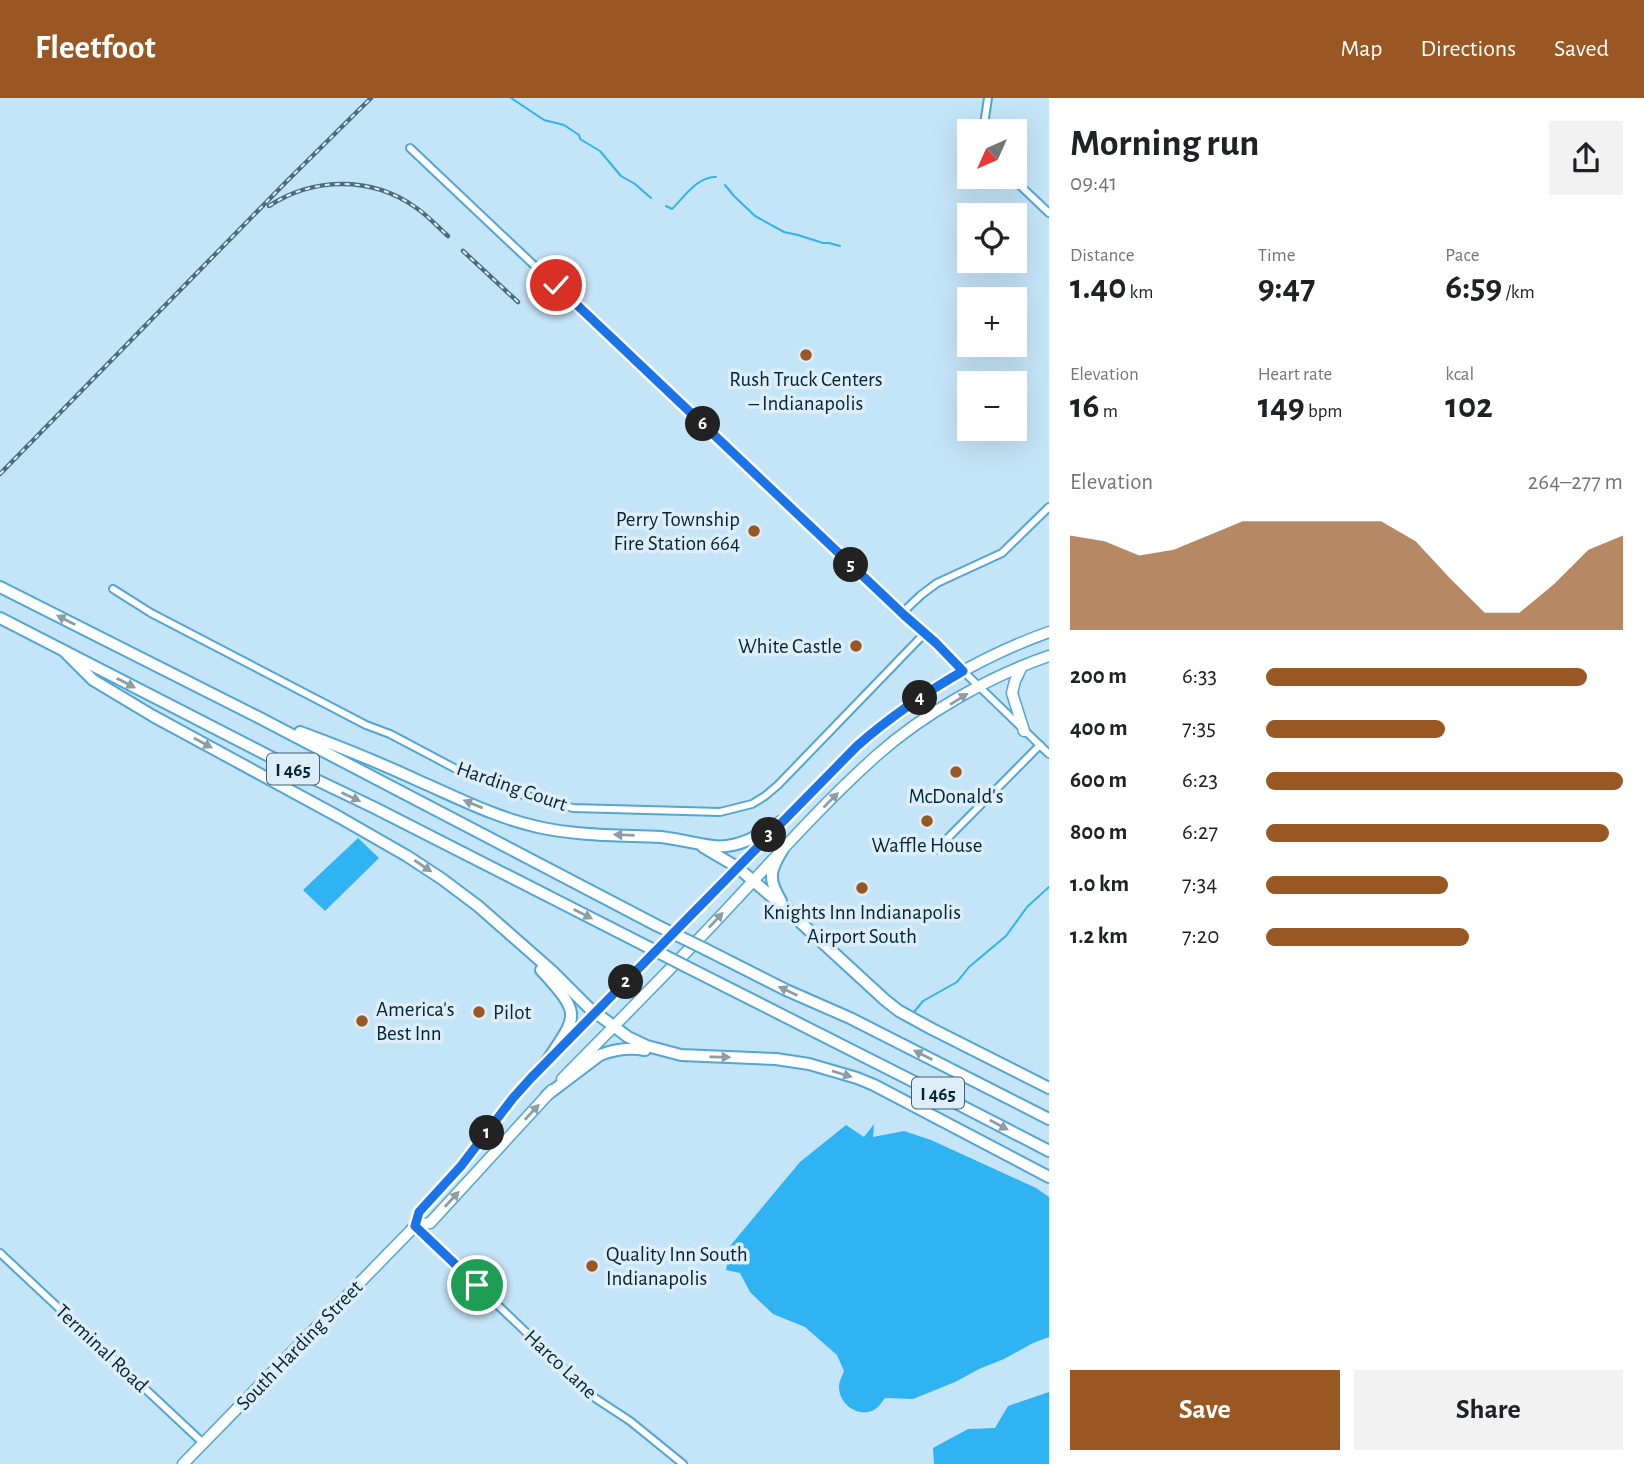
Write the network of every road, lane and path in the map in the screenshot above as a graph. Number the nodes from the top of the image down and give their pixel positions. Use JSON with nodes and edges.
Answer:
{"nodes":[{"id":1,"x":988,"y":98,"type":"edge"},
{"id":2,"x":985,"y":119,"type":"edge"},
{"id":3,"x":410,"y":148,"type":"dead end"},
{"id":4,"x":1024,"y":189,"type":"edge"},
{"id":5,"x":1049,"y":213,"type":"edge"},
{"id":6,"x":1049,"y":507,"type":"edge"},
{"id":7,"x":0,"y":587,"type":"edge"},
{"id":8,"x":113,"y":589,"type":"dead end"},
{"id":9,"x":902,"y":613,"type":"junction"},
{"id":10,"x":0,"y":618,"type":"edge"},
{"id":11,"x":1049,"y":632,"type":"edge"},
{"id":12,"x":924,"y":634,"type":"junction"},
{"id":13,"x":65,"y":652,"type":"junction"},
{"id":14,"x":1049,"y":656,"type":"edge"},
{"id":15,"x":1021,"y":666,"type":"junction"},
{"id":16,"x":963,"y":671,"type":"junction"},
{"id":17,"x":979,"y":686,"type":"junction"},
{"id":18,"x":258,"y":717,"type":"junction"},
{"id":19,"x":1024,"y":731,"type":"junction"},
{"id":20,"x":1040,"y":745,"type":"junction"},
{"id":21,"x":1049,"y":754,"type":"edge"},
{"id":22,"x":782,"y":821,"type":"junction"},
{"id":23,"x":691,"y":842,"type":"junction"},
{"id":24,"x":783,"y":849,"type":"junction"},
{"id":25,"x":936,"y":850,"type":"dead end"},
{"id":26,"x":737,"y":867,"type":"junction"},
{"id":27,"x":753,"y":881,"type":"junction"},
{"id":28,"x":786,"y":909,"type":"junction"},
{"id":29,"x":509,"y":935,"type":"junction"},
{"id":30,"x":651,"y":949,"type":"junction"},
{"id":31,"x":596,"y":1013,"type":"junction"},
{"id":32,"x":613,"y":1026,"type":"junction"},
{"id":33,"x":664,"y":1051,"type":"junction"},
{"id":34,"x":545,"y":1064,"type":"junction"},
{"id":35,"x":1049,"y":1088,"type":"edge"},
{"id":36,"x":547,"y":1094,"type":"junction"},
{"id":37,"x":1049,"y":1119,"type":"edge"},
{"id":38,"x":1048,"y":1151,"type":"edge"},
{"id":39,"x":1049,"y":1177,"type":"edge"},
{"id":40,"x":415,"y":1226,"type":"junction"},
{"id":41,"x":0,"y":1253,"type":"edge"},
{"id":42,"x":204,"y":1443,"type":"junction"},
{"id":43,"x":183,"y":1464,"type":"edge"},
{"id":44,"x":683,"y":1464,"type":"edge"}],
"edges":[{"from":1,"to":2,"type":"street"},
{"from":3,"to":9,"type":"street"},
{"from":4,"to":5,"type":"street"},
{"from":6,"to":9,"type":"street"},
{"from":18,"to":7,"type":"highway","number":"I 465","one_way":true},
{"from":8,"to":12,"type":"street","name":"Harding Court"},
{"from":9,"to":12,"type":"street"},
{"from":10,"to":13,"type":"highway","number":"I 465"},
{"from":11,"to":16,"type":"main road","name":"South Harding Street"},
{"from":12,"to":16,"type":"street"},
{"from":13,"to":29,"type":"highway","one_way":true},
{"from":13,"to":30,"type":"highway","number":"I 465","one_way":true},
{"from":14,"to":15,"type":"main road","name":"South Harding Street"},
{"from":15,"to":17,"type":"main road","name":"South Harding Street"},
{"from":15,"to":19,"type":"main road"},
{"from":16,"to":17,"type":"street"},
{"from":16,"to":22,"type":"main road","name":"South Harding Street"},
{"from":17,"to":19,"type":"street"},
{"from":24,"to":17,"type":"main road","name":"South Harding Street","one_way":true},
{"from":23,"to":18,"type":"highway","one_way":true},
{"from":37,"to":18,"type":"highway","number":"I 465","one_way":true,"bridge":true},
{"from":19,"to":20,"type":"street"},
{"from":20,"to":21,"type":"street"},
{"from":20,"to":25,"type":"street"},
{"from":22,"to":23,"type":"highway"},
{"from":22,"to":26,"type":"main road","name":"South Harding Street"},
{"from":23,"to":26,"type":"highway"},
{"from":24,"to":27,"type":"main road","name":"South Harding Street"},
{"from":24,"to":28,"type":"highway"},
{"from":26,"to":27,"type":"highway"},
{"from":26,"to":30,"type":"main road","name":"South Harding Street"},
{"from":27,"to":28,"type":"highway"},
{"from":32,"to":27,"type":"main road","name":"South Harding Street","one_way":true},
{"from":28,"to":35,"type":"highway"},
{"from":29,"to":31,"type":"highway"},
{"from":29,"to":34,"type":"highway"},
{"from":30,"to":31,"type":"main road","name":"South Harding Street"},
{"from":30,"to":38,"type":"highway","number":"I 465","one_way":true,"bridge":true},
{"from":31,"to":32,"type":"highway"},
{"from":31,"to":34,"type":"main road","name":"South Harding Street"},
{"from":32,"to":33,"type":"highway"},
{"from":32,"to":36,"type":"main road","name":"South Harding Street"},
{"from":33,"to":36,"type":"highway"},
{"from":33,"to":39,"type":"highway","one_way":true},
{"from":34,"to":40,"type":"main road","name":"South Harding Street"},
{"from":40,"to":36,"type":"main road","name":"South Harding Street","one_way":true},
{"from":40,"to":42,"type":"main road","name":"South Harding Street"},
{"from":40,"to":44,"type":"street","name":"Harco Lane"},
{"from":41,"to":42,"type":"street","name":"Terminal Road"},
{"from":42,"to":43,"type":"main road","name":"South Harding Street"}]}
